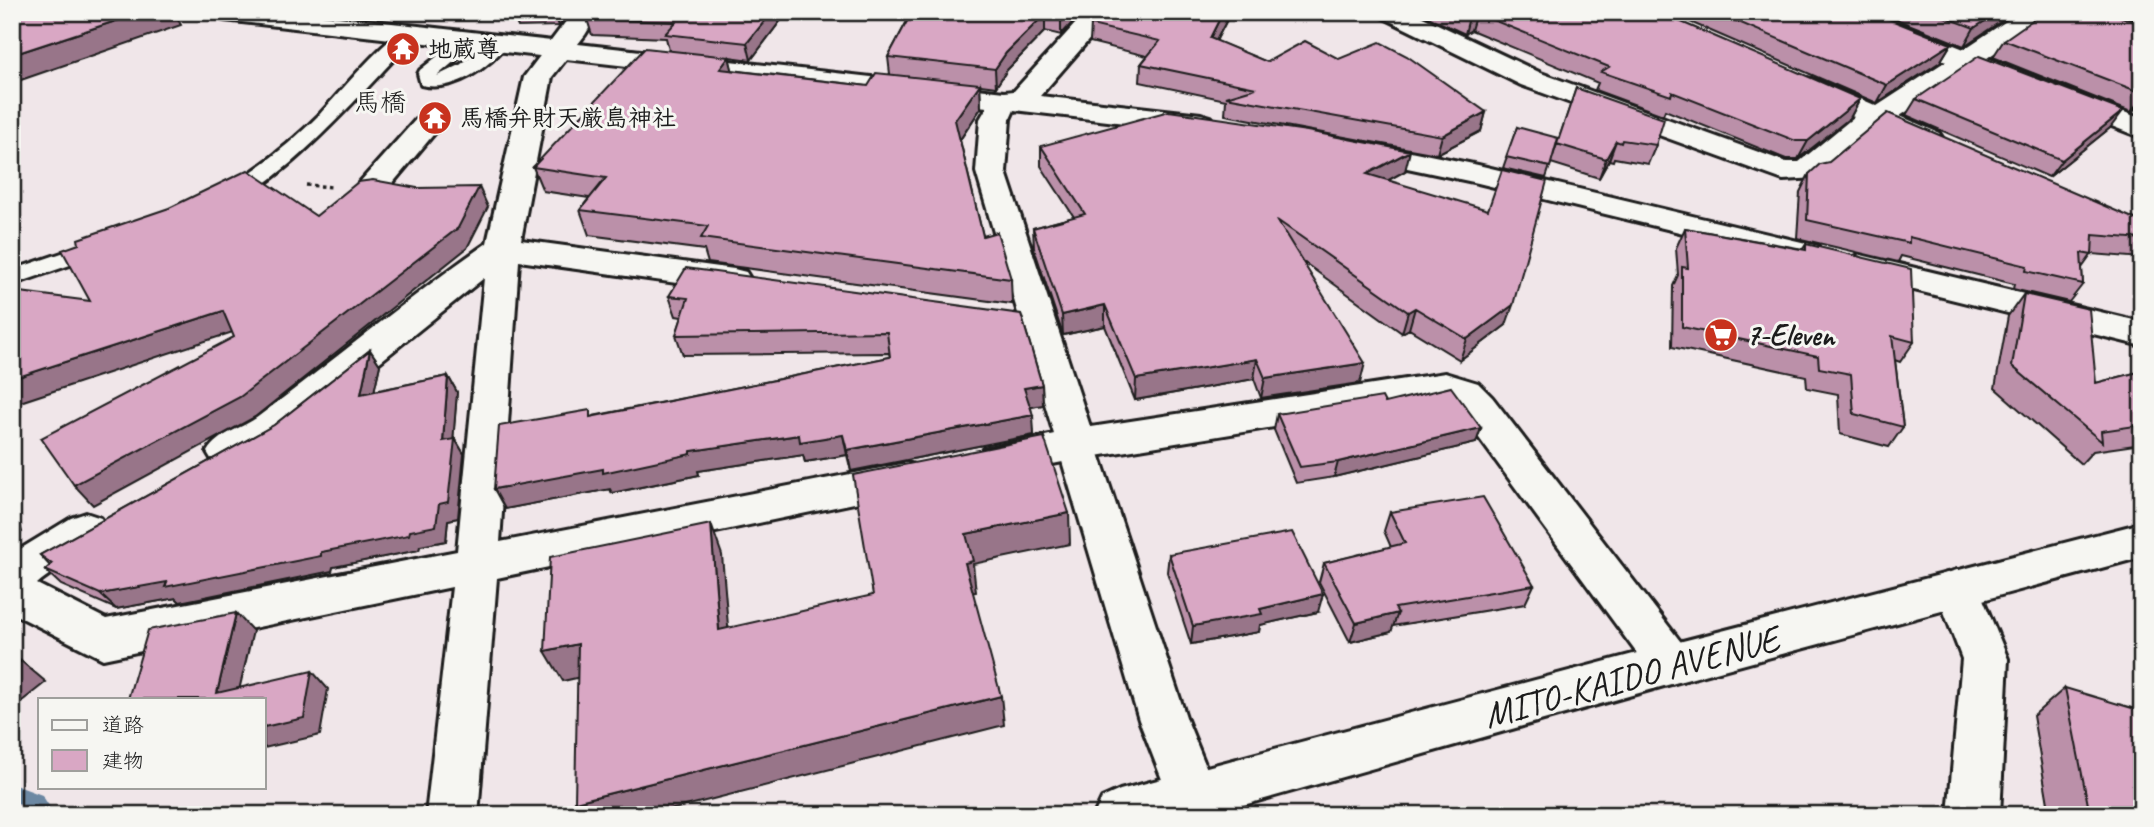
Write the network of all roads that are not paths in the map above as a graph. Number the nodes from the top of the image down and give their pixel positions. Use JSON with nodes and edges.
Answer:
{"nodes":[{"id":1,"x":224,"y":12,"type":"edge"},
{"id":2,"x":586,"y":12,"type":"edge"},
{"id":3,"x":1100,"y":12,"type":"edge"},
{"id":4,"x":1391,"y":12,"type":"edge"},
{"id":5,"x":1846,"y":12,"type":"edge"},
{"id":6,"x":2038,"y":12,"type":"edge"},
{"id":7,"x":409,"y":33,"type":"junction"},
{"id":8,"x":470,"y":39,"type":"junction"},
{"id":9,"x":500,"y":42,"type":"junction"},
{"id":10,"x":559,"y":48,"type":"junction"},
{"id":11,"x":1964,"y":59,"type":"junction"},
{"id":12,"x":1787,"y":78,"type":"edge"},
{"id":13,"x":1015,"y":100,"type":"junction"},
{"id":14,"x":1876,"y":117,"type":"junction"},
{"id":15,"x":428,"y":124,"type":"dead end"},
{"id":16,"x":1224,"y":126,"type":"edge"},
{"id":17,"x":2142,"y":129,"type":"edge"},
{"id":18,"x":1329,"y":144,"type":"edge"},
{"id":19,"x":1954,"y":150,"type":"edge"},
{"id":20,"x":370,"y":190,"type":"edge"},
{"id":21,"x":207,"y":205,"type":"edge"},
{"id":22,"x":124,"y":239,"type":"edge"},
{"id":23,"x":503,"y":247,"type":"junction"},
{"id":24,"x":12,"y":278,"type":"edge"},
{"id":25,"x":764,"y":284,"type":"edge"},
{"id":26,"x":2142,"y":334,"type":"edge"},
{"id":27,"x":1078,"y":444,"type":"junction"},
{"id":28,"x":198,"y":469,"type":"edge"},
{"id":29,"x":113,"y":515,"type":"edge"},
{"id":30,"x":2142,"y":540,"type":"edge"},
{"id":31,"x":475,"y":563,"type":"junction"},
{"id":32,"x":12,"y":580,"type":"edge"},
{"id":33,"x":1957,"y":589,"type":"junction"},
{"id":34,"x":12,"y":592,"type":"edge"},
{"id":35,"x":1671,"y":664,"type":"junction"},
{"id":36,"x":1200,"y":805,"type":"edge"},
{"id":37,"x":452,"y":815,"type":"edge"},
{"id":38,"x":1121,"y":815,"type":"edge"},
{"id":39,"x":1974,"y":815,"type":"edge"}],
"edges":[{"from":1,"to":7,"type":"main road"},
{"from":2,"to":10,"type":"main road"},
{"from":3,"to":13,"type":"main road"},
{"from":4,"to":14,"type":"main road"},
{"from":5,"to":11,"type":"main road"},
{"from":6,"to":11,"type":"main road"},
{"from":7,"to":8,"type":"main road"},
{"from":7,"to":21,"type":"lane"},
{"from":8,"to":9,"type":"main road"},
{"from":8,"to":9,"type":"lane"},
{"from":9,"to":10,"type":"main road"},
{"from":10,"to":13,"type":"main road"},
{"from":10,"to":23,"type":"main road"},
{"from":11,"to":14,"type":"main road"},
{"from":11,"to":17,"type":"main road"},
{"from":12,"to":14,"type":"main road"},
{"from":13,"to":16,"type":"main road"},
{"from":13,"to":27,"type":"main road"},
{"from":14,"to":19,"type":"main road"},
{"from":15,"to":20,"type":"main road"},
{"from":18,"to":26,"type":"main road"},
{"from":22,"to":24,"type":"lane"},
{"from":23,"to":25,"type":"main road"},
{"from":23,"to":28,"type":"main road"},
{"from":23,"to":31,"type":"main road"},
{"from":27,"to":31,"type":"main road"},
{"from":27,"to":35,"type":"main road"},
{"from":27,"to":36,"type":"main road"},
{"from":29,"to":32,"type":"main road"},
{"from":30,"to":33,"type":"main road","name":"MITO-KAIDO AVENUE"},
{"from":31,"to":34,"type":"main road"},
{"from":31,"to":37,"type":"main road"},
{"from":33,"to":35,"type":"main road","name":"MITO-KAIDO AVENUE"},
{"from":33,"to":39,"type":"main road"},
{"from":35,"to":36,"type":"main road","name":"MITO-KAIDO AVENUE"},
{"from":36,"to":38,"type":"main road","name":"MITO-KAIDO AVENUE"}]}
